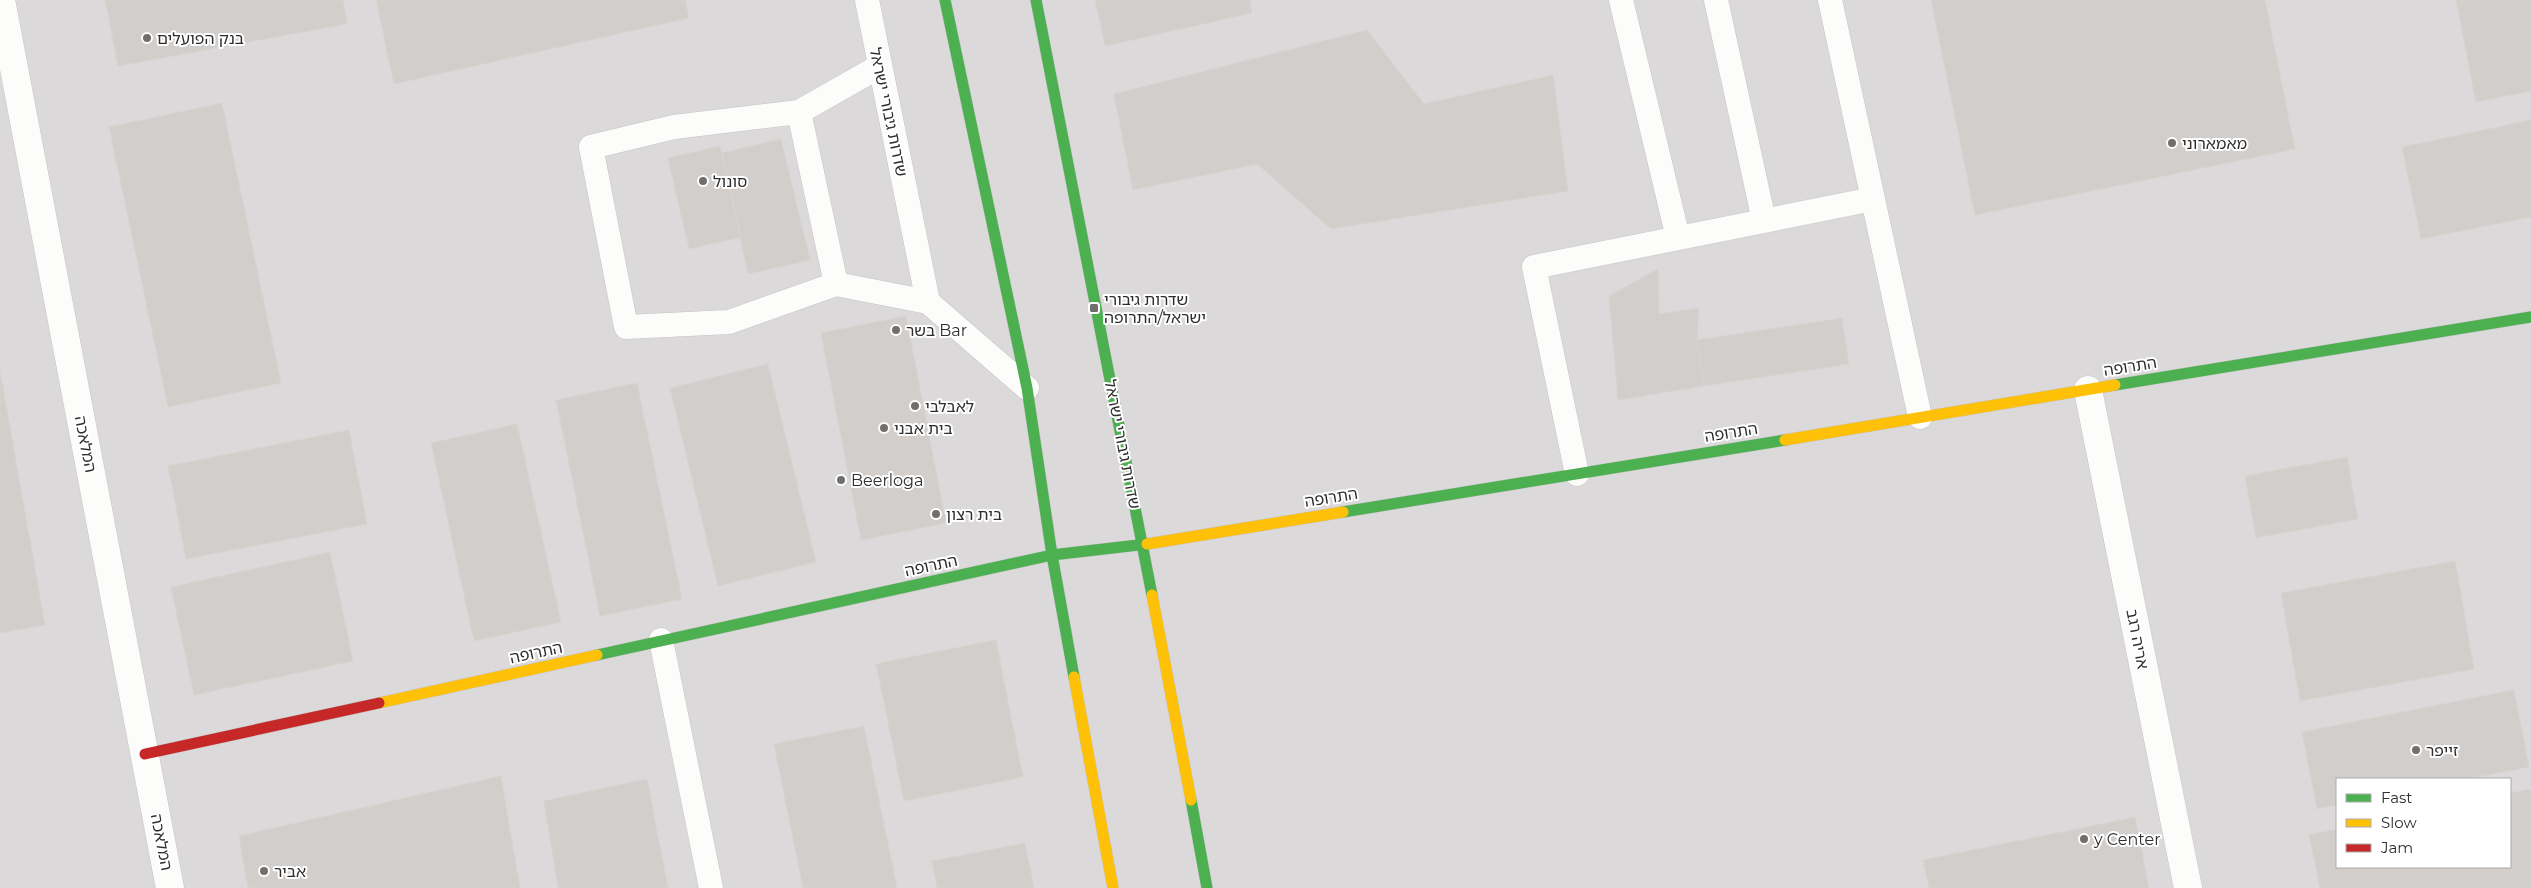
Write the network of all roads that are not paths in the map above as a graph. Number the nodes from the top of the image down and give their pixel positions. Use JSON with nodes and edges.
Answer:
{"nodes":[{"id":1,"x":1,"y":0,"type":"edge"},
{"id":2,"x":867,"y":0,"type":"edge"},
{"id":3,"x":945,"y":0,"type":"edge"},
{"id":4,"x":1036,"y":0,"type":"edge"},
{"id":5,"x":1621,"y":0,"type":"edge"},
{"id":6,"x":1716,"y":0,"type":"edge"},
{"id":7,"x":1830,"y":0,"type":"edge"},
{"id":8,"x":880,"y":66,"type":"junction"},
{"id":9,"x":800,"y":112,"type":"junction"},
{"id":10,"x":1873,"y":199,"type":"junction"},
{"id":11,"x":1764,"y":221,"type":"junction"},
{"id":12,"x":1678,"y":238,"type":"junction"},
{"id":13,"x":836,"y":284,"type":"junction"},
{"id":14,"x":928,"y":302,"type":"junction"},
{"id":15,"x":2531,"y":317,"type":"edge"},
{"id":16,"x":1027,"y":388,"type":"junction"},
{"id":17,"x":2088,"y":390,"type":"junction"},
{"id":18,"x":1920,"y":417,"type":"junction"},
{"id":19,"x":1577,"y":474,"type":"junction"},
{"id":20,"x":1143,"y":544,"type":"junction"},
{"id":21,"x":1052,"y":555,"type":"junction"},
{"id":22,"x":661,"y":640,"type":"junction"},
{"id":23,"x":145,"y":754,"type":"junction"},
{"id":24,"x":170,"y":888,"type":"edge"},
{"id":25,"x":711,"y":888,"type":"edge"},
{"id":26,"x":1113,"y":888,"type":"edge"},
{"id":27,"x":1207,"y":888,"type":"edge"},
{"id":28,"x":2188,"y":888,"type":"edge"}],
"edges":[{"from":1,"to":23,"type":"street","name":"המלאכה"},
{"from":2,"to":8,"type":"lane","name":"שדרות גיבורי ישראל"},
{"from":3,"to":16,"type":"street"},
{"from":4,"to":20,"type":"street","name":"שדרות גיבורי ישראל"},
{"from":5,"to":12,"type":"lane"},
{"from":6,"to":11,"type":"lane"},
{"from":7,"to":10,"type":"lane"},
{"from":8,"to":9,"type":"lane"},
{"from":8,"to":14,"type":"lane","name":"שדרות גיבורי ישראל"},
{"from":9,"to":13,"type":"lane"},
{"from":9,"to":13,"type":"lane"},
{"from":10,"to":11,"type":"lane"},
{"from":10,"to":18,"type":"lane"},
{"from":11,"to":12,"type":"lane"},
{"from":12,"to":19,"type":"lane"},
{"from":13,"to":14,"type":"lane"},
{"from":14,"to":16,"type":"lane"},
{"from":15,"to":17,"type":"street","name":"התרופה"},
{"from":16,"to":21,"type":"street"},
{"from":17,"to":18,"type":"street","name":"התרופה"},
{"from":17,"to":28,"type":"street","name":"אריה רגב"},
{"from":18,"to":19,"type":"street","name":"התרופה"},
{"from":19,"to":20,"type":"street","name":"התרופה"},
{"from":20,"to":21,"type":"street","name":"התרופה"},
{"from":20,"to":27,"type":"street","name":"שדרות גיבורי ישראל"},
{"from":21,"to":22,"type":"street","name":"התרופה"},
{"from":21,"to":26,"type":"street"},
{"from":22,"to":23,"type":"street","name":"התרופה"},
{"from":22,"to":25,"type":"lane"},
{"from":23,"to":24,"type":"street","name":"המלאכה"}]}
